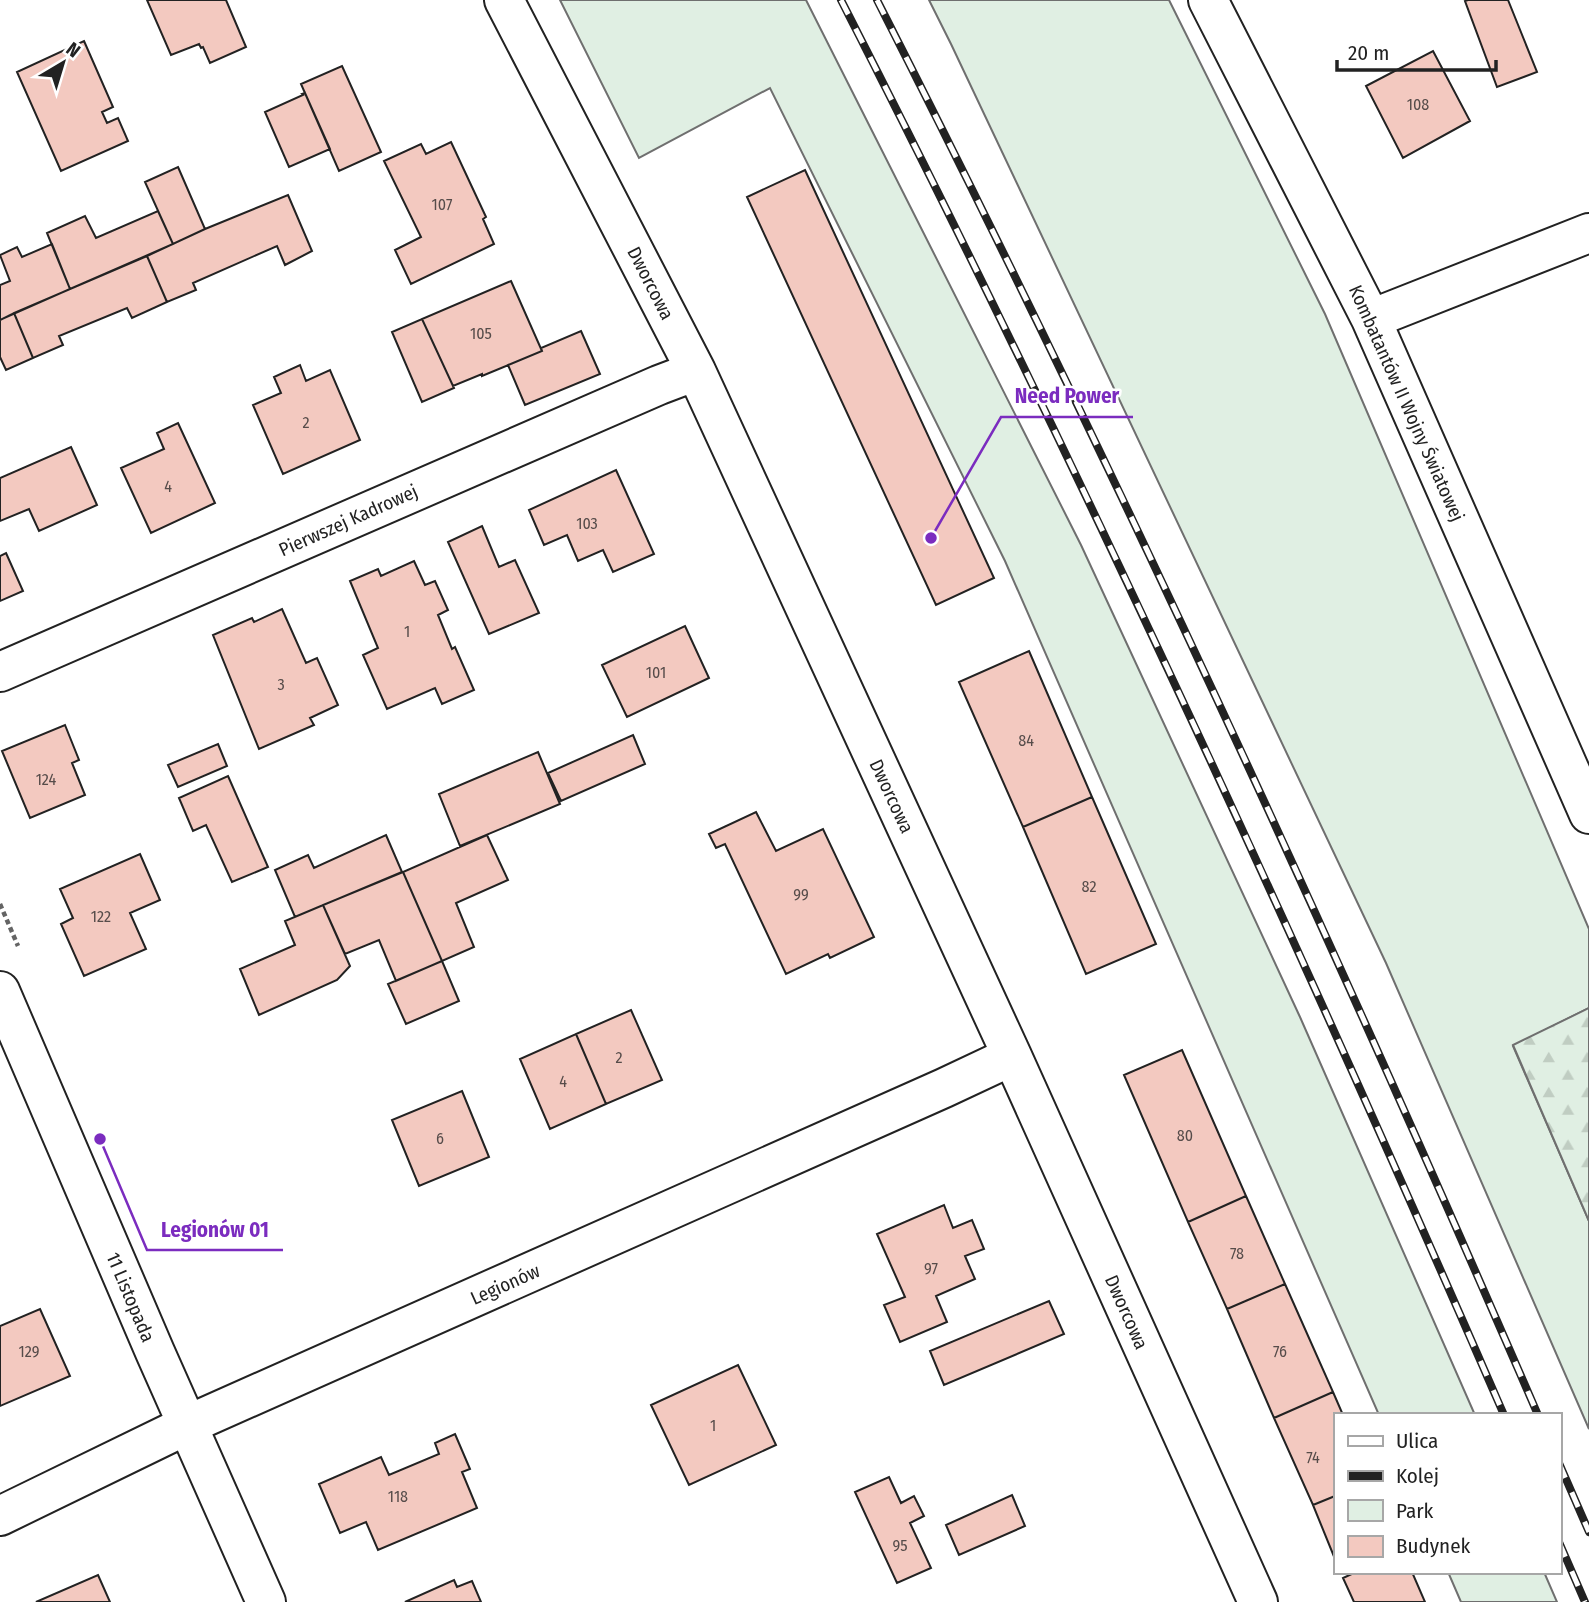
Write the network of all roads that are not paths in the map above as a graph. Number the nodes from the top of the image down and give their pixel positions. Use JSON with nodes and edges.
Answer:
{"nodes":[{"id":1,"x":504,"y":0,"type":"edge"},
{"id":2,"x":1208,"y":0,"type":"edge"},
{"id":3,"x":1589,"y":233,"type":"edge"},
{"id":4,"x":1371,"y":319,"type":"junction"},
{"id":5,"x":696,"y":372,"type":"junction"},
{"id":6,"x":0,"y":672,"type":"edge"},
{"id":7,"x":1589,"y":814,"type":"edge"},
{"id":8,"x":0,"y":991,"type":"edge"},
{"id":9,"x":1012,"y":1056,"type":"junction"},
{"id":10,"x":187,"y":1425,"type":"junction"},
{"id":11,"x":0,"y":1516,"type":"edge"},
{"id":12,"x":265,"y":1602,"type":"edge"},
{"id":13,"x":1258,"y":1602,"type":"edge"}],
"edges":[{"from":1,"to":5,"type":"street","name":"Dworcowa"},
{"from":2,"to":4,"type":"street","name":"Kombatantów II Wojny Światowej"},
{"from":3,"to":4,"type":"street"},
{"from":4,"to":7,"type":"street","name":"Kombatantów II Wojny Światowej"},
{"from":5,"to":6,"type":"street","name":"Pierwszej Kadrowej"},
{"from":5,"to":9,"type":"street","name":"Dworcowa"},
{"from":8,"to":10,"type":"street","name":"11 Listopada"},
{"from":9,"to":10,"type":"street","name":"Legionów"},
{"from":9,"to":13,"type":"street","name":"Dworcowa"},
{"from":10,"to":11,"type":"street","name":"Legionów"},
{"from":10,"to":12,"type":"street","name":"11 Listopada"}]}
